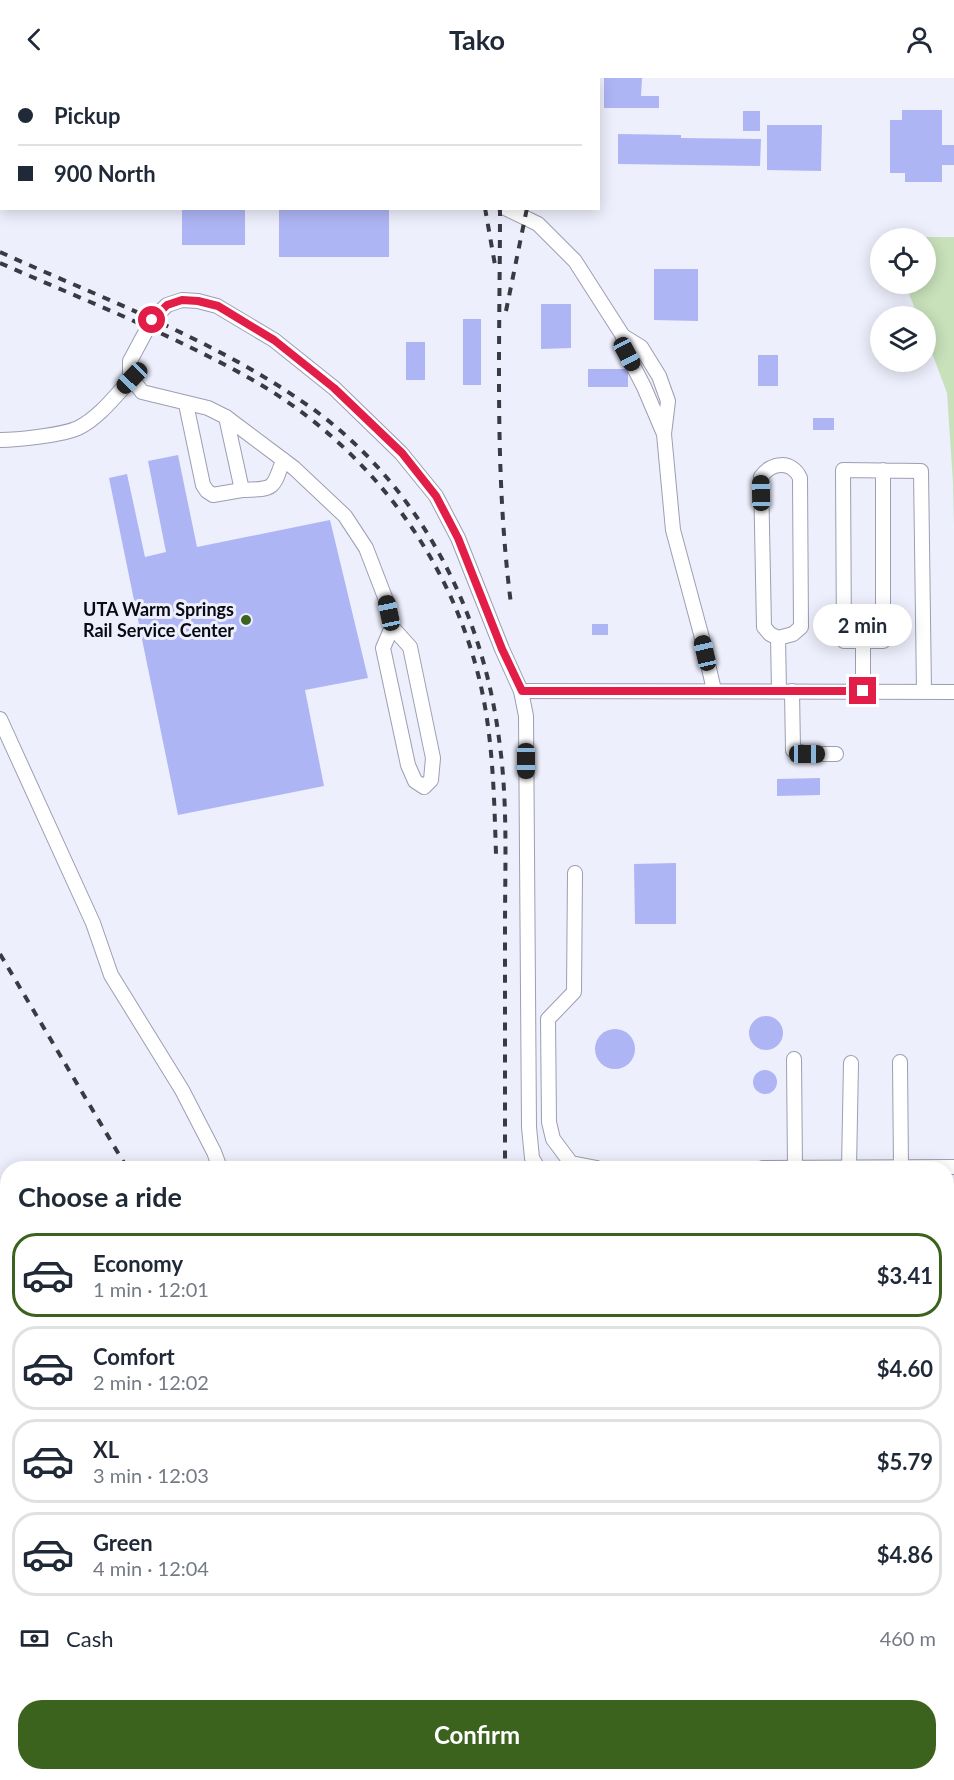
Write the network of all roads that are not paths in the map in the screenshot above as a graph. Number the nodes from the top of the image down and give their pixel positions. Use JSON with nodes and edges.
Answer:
{"nodes":[{"id":1,"x":509,"y":210,"type":"edge"},
{"id":2,"x":132,"y":378,"type":"junction"},
{"id":3,"x":186,"y":404,"type":"junction"},
{"id":4,"x":226,"y":417,"type":"junction"},
{"id":5,"x":0,"y":440,"type":"edge"},
{"id":6,"x":283,"y":460,"type":"junction"},
{"id":7,"x":884,"y":470,"type":"junction"},
{"id":8,"x":242,"y":490,"type":"junction"},
{"id":9,"x":392,"y":627,"type":"junction"},
{"id":10,"x":778,"y":638,"type":"junction"},
{"id":11,"x":863,"y":641,"type":"junction"},
{"id":12,"x":714,"y":690,"type":"junction"},
{"id":13,"x":522,"y":691,"type":"junction"},
{"id":14,"x":786,"y":691,"type":"junction"},
{"id":15,"x":863,"y":691,"type":"junction"},
{"id":16,"x":924,"y":691,"type":"junction"},
{"id":17,"x":954,"y":692,"type":"edge"},
{"id":18,"x":0,"y":719,"type":"edge"},
{"id":19,"x":836,"y":754,"type":"dead end"},
{"id":20,"x":575,"y":873,"type":"dead end"},
{"id":21,"x":794,"y":1059,"type":"dead end"},
{"id":22,"x":900,"y":1062,"type":"dead end"},
{"id":23,"x":850,"y":1063,"type":"dead end"},
{"id":24,"x":217,"y":1161,"type":"edge"},
{"id":25,"x":534,"y":1161,"type":"edge"},
{"id":26,"x":570,"y":1161,"type":"edge"},
{"id":27,"x":795,"y":1161,"type":"edge"},
{"id":28,"x":849,"y":1161,"type":"edge"},
{"id":29,"x":902,"y":1161,"type":"edge"}],
"edges":[{"from":1,"to":12,"type":"street"},
{"from":2,"to":3,"type":"street"},
{"from":2,"to":5,"type":"street"},
{"from":2,"to":13,"type":"street"},
{"from":3,"to":4,"type":"street"},
{"from":3,"to":8,"type":"street"},
{"from":4,"to":6,"type":"street"},
{"from":4,"to":8,"type":"street"},
{"from":6,"to":8,"type":"street"},
{"from":6,"to":9,"type":"street"},
{"from":7,"to":11,"type":"street"},
{"from":7,"to":11,"type":"street"},
{"from":7,"to":16,"type":"street"},
{"from":9,"to":9,"type":"street"},
{"from":10,"to":10,"type":"street"},
{"from":10,"to":14,"type":"street"},
{"from":11,"to":15,"type":"street"},
{"from":12,"to":13,"type":"street"},
{"from":12,"to":14,"type":"street"},
{"from":13,"to":25,"type":"street"},
{"from":14,"to":15,"type":"street"},
{"from":14,"to":19,"type":"street"},
{"from":15,"to":16,"type":"street"},
{"from":16,"to":17,"type":"street"},
{"from":18,"to":24,"type":"street"},
{"from":20,"to":26,"type":"street"},
{"from":21,"to":27,"type":"street"},
{"from":22,"to":29,"type":"street"},
{"from":23,"to":28,"type":"street"}]}
